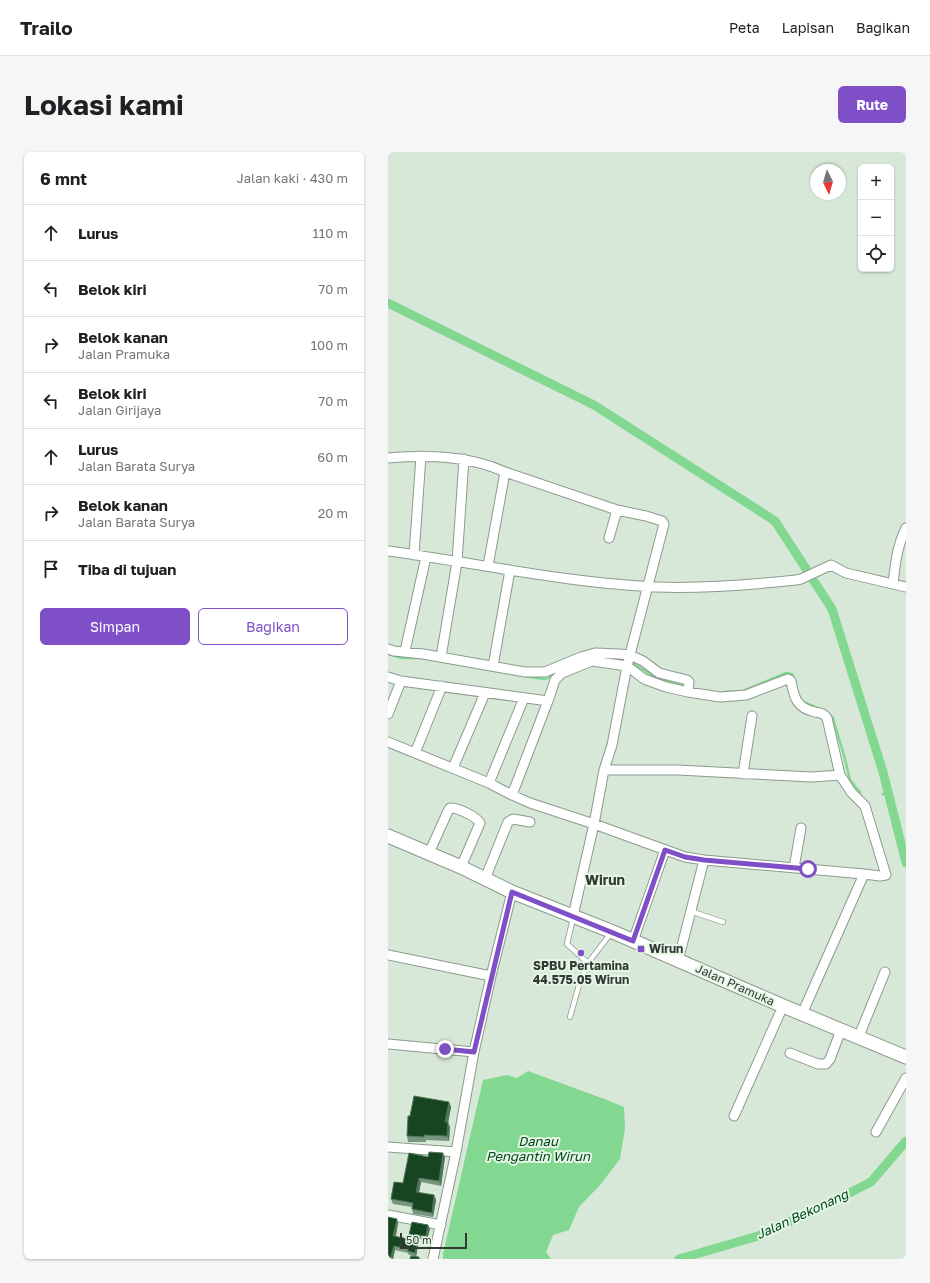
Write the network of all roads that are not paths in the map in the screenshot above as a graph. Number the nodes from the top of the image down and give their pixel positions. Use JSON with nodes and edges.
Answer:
{"nodes":[{"id":1,"x":421,"y":456,"type":"junction"},
{"id":2,"x":388,"y":458,"type":"edge"},
{"id":3,"x":464,"y":459,"type":"junction"},
{"id":4,"x":505,"y":472,"type":"junction"},
{"id":5,"x":617,"y":510,"type":"junction"},
{"id":6,"x":906,"y":528,"type":"edge"},
{"id":7,"x":609,"y":538,"type":"dead end"},
{"id":8,"x":388,"y":551,"type":"edge"},
{"id":9,"x":414,"y":555,"type":"junction"},
{"id":10,"x":426,"y":557,"type":"junction"},
{"id":11,"x":457,"y":562,"type":"junction"},
{"id":12,"x":488,"y":566,"type":"junction"},
{"id":13,"x":510,"y":570,"type":"junction"},
{"id":14,"x":893,"y":584,"type":"junction"},
{"id":15,"x":647,"y":586,"type":"junction"},
{"id":16,"x":906,"y":587,"type":"edge"},
{"id":17,"x":388,"y":649,"type":"edge"},
{"id":18,"x":405,"y":651,"type":"junction"},
{"id":19,"x":441,"y":657,"type":"junction"},
{"id":20,"x":628,"y":661,"type":"junction"},
{"id":21,"x":493,"y":666,"type":"junction"},
{"id":22,"x":388,"y":677,"type":"edge"},
{"id":23,"x":401,"y":681,"type":"junction"},
{"id":24,"x":442,"y":686,"type":"junction"},
{"id":25,"x":688,"y":689,"type":"junction"},
{"id":26,"x":484,"y":693,"type":"junction"},
{"id":27,"x":524,"y":698,"type":"junction"},
{"id":28,"x":548,"y":701,"type":"junction"},
{"id":29,"x":388,"y":714,"type":"edge"},
{"id":30,"x":752,"y":716,"type":"dead end"},
{"id":31,"x":388,"y":742,"type":"edge"},
{"id":32,"x":416,"y":753,"type":"junction"},
{"id":33,"x":453,"y":768,"type":"junction"},
{"id":34,"x":604,"y":770,"type":"junction"},
{"id":35,"x":743,"y":774,"type":"junction"},
{"id":36,"x":840,"y":775,"type":"junction"},
{"id":37,"x":489,"y":784,"type":"junction"},
{"id":38,"x":512,"y":795,"type":"junction"},
{"id":39,"x":530,"y":822,"type":"dead end"},
{"id":40,"x":594,"y":824,"type":"junction"},
{"id":41,"x":800,"y":828,"type":"dead end"},
{"id":42,"x":388,"y":836,"type":"edge"},
{"id":43,"x":665,"y":850,"type":"junction"},
{"id":44,"x":429,"y":853,"type":"junction"},
{"id":45,"x":704,"y":860,"type":"junction"},
{"id":46,"x":461,"y":867,"type":"junction"},
{"id":47,"x":794,"y":868,"type":"junction"},
{"id":48,"x":864,"y":874,"type":"junction"},
{"id":49,"x":485,"y":879,"type":"junction"},
{"id":50,"x":512,"y":892,"type":"junction"},
{"id":51,"x":690,"y":911,"type":"junction"},
{"id":52,"x":573,"y":916,"type":"junction"},
{"id":53,"x":723,"y":922,"type":"dead end"},
{"id":54,"x":612,"y":932,"type":"junction"},
{"id":55,"x":633,"y":941,"type":"junction"},
{"id":56,"x":388,"y":955,"type":"edge"},
{"id":57,"x":678,"y":960,"type":"junction"},
{"id":58,"x":588,"y":963,"type":"junction"},
{"id":59,"x":885,"y":972,"type":"dead end"},
{"id":60,"x":491,"y":976,"type":"junction"},
{"id":61,"x":784,"y":1006,"type":"junction"},
{"id":62,"x":802,"y":1014,"type":"junction"},
{"id":63,"x":570,"y":1017,"type":"dead end"},
{"id":64,"x":841,"y":1030,"type":"junction"},
{"id":65,"x":859,"y":1036,"type":"junction"},
{"id":66,"x":388,"y":1044,"type":"edge"},
{"id":67,"x":474,"y":1052,"type":"junction"},
{"id":68,"x":790,"y":1053,"type":"dead end"},
{"id":69,"x":906,"y":1057,"type":"edge"},
{"id":70,"x":906,"y":1078,"type":"edge"},
{"id":71,"x":734,"y":1116,"type":"dead end"},
{"id":72,"x":876,"y":1132,"type":"dead end"},
{"id":73,"x":388,"y":1147,"type":"edge"},
{"id":74,"x":456,"y":1152,"type":"junction"},
{"id":75,"x":388,"y":1215,"type":"edge"},
{"id":76,"x":441,"y":1225,"type":"junction"},
{"id":77,"x":433,"y":1259,"type":"edge"}],
"edges":[{"from":1,"to":2,"type":"street"},
{"from":1,"to":3,"type":"street"},
{"from":1,"to":9,"type":"street"},
{"from":3,"to":4,"type":"street"},
{"from":3,"to":11,"type":"street"},
{"from":4,"to":5,"type":"street"},
{"from":4,"to":12,"type":"street"},
{"from":5,"to":7,"type":"street"},
{"from":5,"to":15,"type":"street"},
{"from":6,"to":14,"type":"street"},
{"from":8,"to":9,"type":"street"},
{"from":9,"to":10,"type":"street"},
{"from":10,"to":11,"type":"street"},
{"from":10,"to":18,"type":"street"},
{"from":11,"to":12,"type":"street"},
{"from":11,"to":19,"type":"street"},
{"from":12,"to":13,"type":"street"},
{"from":13,"to":15,"type":"street"},
{"from":13,"to":21,"type":"street"},
{"from":14,"to":15,"type":"street"},
{"from":14,"to":16,"type":"street"},
{"from":15,"to":20,"type":"street"},
{"from":17,"to":18,"type":"street"},
{"from":18,"to":19,"type":"street"},
{"from":19,"to":21,"type":"street"},
{"from":20,"to":21,"type":"street"},
{"from":20,"to":25,"type":"street"},
{"from":20,"to":25,"type":"street"},
{"from":20,"to":28,"type":"street"},
{"from":20,"to":34,"type":"street"},
{"from":22,"to":23,"type":"street"},
{"from":23,"to":24,"type":"street"},
{"from":23,"to":29,"type":"street"},
{"from":24,"to":26,"type":"street"},
{"from":24,"to":32,"type":"street"},
{"from":25,"to":36,"type":"street"},
{"from":26,"to":27,"type":"street"},
{"from":26,"to":33,"type":"street"},
{"from":27,"to":28,"type":"street"},
{"from":27,"to":37,"type":"street"},
{"from":28,"to":38,"type":"street"},
{"from":30,"to":35,"type":"street"},
{"from":31,"to":32,"type":"street"},
{"from":32,"to":33,"type":"street"},
{"from":33,"to":37,"type":"street"},
{"from":34,"to":35,"type":"street"},
{"from":34,"to":40,"type":"street"},
{"from":35,"to":36,"type":"street"},
{"from":36,"to":48,"type":"street"},
{"from":37,"to":38,"type":"street"},
{"from":38,"to":40,"type":"street"},
{"from":39,"to":49,"type":"street"},
{"from":40,"to":43,"type":"street"},
{"from":40,"to":52,"type":"street"},
{"from":41,"to":47,"type":"street"},
{"from":42,"to":44,"type":"main road","name":"Jalan Pramuka"},
{"from":43,"to":45,"type":"street"},
{"from":43,"to":55,"type":"street"},
{"from":44,"to":46,"type":"main road","name":"Jalan Pramuka"},
{"from":44,"to":46,"type":"street"},
{"from":45,"to":47,"type":"street"},
{"from":45,"to":51,"type":"street"},
{"from":46,"to":49,"type":"main road","name":"Jalan Pramuka"},
{"from":47,"to":48,"type":"street"},
{"from":48,"to":62,"type":"street"},
{"from":49,"to":50,"type":"main road","name":"Jalan Pramuka"},
{"from":50,"to":52,"type":"main road","name":"Jalan Pramuka"},
{"from":50,"to":60,"type":"street"},
{"from":51,"to":53,"type":"lane"},
{"from":51,"to":57,"type":"street"},
{"from":52,"to":54,"type":"main road","name":"Jalan Pramuka"},
{"from":52,"to":58,"type":"lane"},
{"from":54,"to":55,"type":"main road","name":"Jalan Pramuka"},
{"from":54,"to":58,"type":"lane"},
{"from":55,"to":57,"type":"main road","name":"Jalan Pramuka"},
{"from":56,"to":60,"type":"street"},
{"from":57,"to":61,"type":"main road","name":"Jalan Pramuka"},
{"from":58,"to":63,"type":"lane"},
{"from":59,"to":65,"type":"street"},
{"from":60,"to":67,"type":"street"},
{"from":61,"to":62,"type":"main road","name":"Jalan Pramuka"},
{"from":61,"to":71,"type":"street"},
{"from":62,"to":64,"type":"main road","name":"Jalan Pramuka"},
{"from":64,"to":65,"type":"main road","name":"Jalan Pramuka"},
{"from":64,"to":68,"type":"street"},
{"from":65,"to":69,"type":"main road","name":"Jalan Pramuka"},
{"from":66,"to":67,"type":"street"},
{"from":67,"to":74,"type":"street"},
{"from":70,"to":72,"type":"street"},
{"from":73,"to":74,"type":"street"},
{"from":74,"to":76,"type":"street"},
{"from":75,"to":76,"type":"street"},
{"from":76,"to":77,"type":"street"}]}
